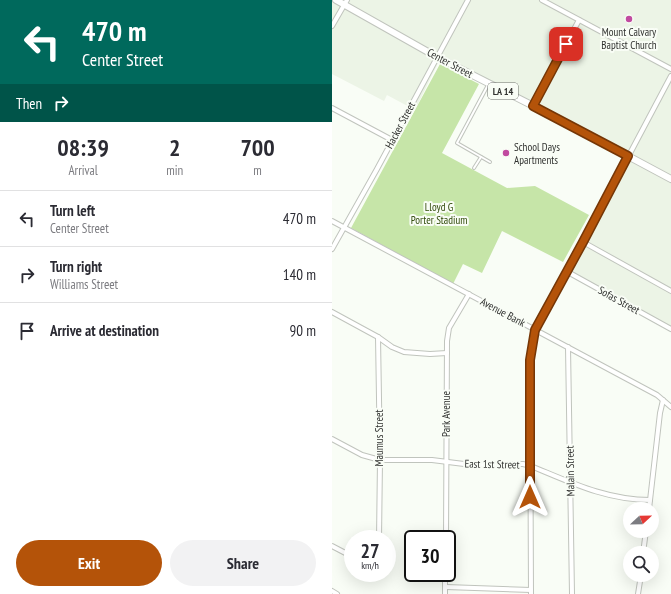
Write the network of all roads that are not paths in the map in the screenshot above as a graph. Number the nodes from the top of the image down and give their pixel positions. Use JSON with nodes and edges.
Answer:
{"nodes":[{"id":1,"x":336,"y":0,"type":"edge"},
{"id":2,"x":468,"y":0,"type":"edge"},
{"id":3,"x":542,"y":0,"type":"edge"},
{"id":4,"x":345,"y":2,"type":"edge"},
{"id":5,"x":579,"y":20,"type":"junction"},
{"id":6,"x":332,"y":26,"type":"edge"},
{"id":7,"x":437,"y":57,"type":"junction"},
{"id":8,"x":671,"y":69,"type":"edge"},
{"id":9,"x":671,"y":76,"type":"edge"},
{"id":10,"x":489,"y":84,"type":"junction"},
{"id":11,"x":533,"y":106,"type":"junction"},
{"id":12,"x":332,"y":108,"type":"edge"},
{"id":13,"x":392,"y":140,"type":"junction"},
{"id":14,"x":628,"y":156,"type":"junction"},
{"id":15,"x":481,"y":157,"type":"junction"},
{"id":16,"x":490,"y":162,"type":"dead end"},
{"id":17,"x":474,"y":168,"type":"dead end"},
{"id":18,"x":671,"y":179,"type":"edge"},
{"id":19,"x":332,"y":221,"type":"edge"},
{"id":20,"x":345,"y":228,"type":"junction"},
{"id":21,"x":583,"y":242,"type":"junction"},
{"id":22,"x":332,"y":249,"type":"edge"},
{"id":23,"x":566,"y":271,"type":"junction"},
{"id":24,"x":671,"y":291,"type":"edge"},
{"id":25,"x":469,"y":294,"type":"junction"},
{"id":26,"x":332,"y":312,"type":"edge"},
{"id":27,"x":671,"y":329,"type":"edge"},
{"id":28,"x":535,"y":330,"type":"junction"},
{"id":29,"x":378,"y":337,"type":"junction"},
{"id":30,"x":568,"y":347,"type":"junction"},
{"id":31,"x":447,"y":353,"type":"junction"},
{"id":32,"x":663,"y":400,"type":"junction"},
{"id":33,"x":671,"y":407,"type":"edge"},
{"id":34,"x":332,"y":440,"type":"edge"},
{"id":35,"x":380,"y":460,"type":"junction"},
{"id":36,"x":446,"y":462,"type":"junction"},
{"id":37,"x":530,"y":466,"type":"junction"},
{"id":38,"x":570,"y":482,"type":"junction"},
{"id":39,"x":650,"y":500,"type":"joint"},
{"id":40,"x":379,"y":530,"type":"edge"},
{"id":41,"x":446,"y":530,"type":"edge"},
{"id":42,"x":332,"y":546,"type":"edge"},
{"id":43,"x":344,"y":552,"type":"edge"},
{"id":44,"x":446,"y":582,"type":"edge"},
{"id":45,"x":640,"y":582,"type":"edge"},
{"id":46,"x":446,"y":587,"type":"junction"},
{"id":47,"x":332,"y":591,"type":"edge"},
{"id":48,"x":531,"y":592,"type":"edge"},
{"id":49,"x":337,"y":594,"type":"edge"},
{"id":50,"x":446,"y":594,"type":"edge"},
{"id":51,"x":572,"y":594,"type":"edge"},
{"id":52,"x":638,"y":594,"type":"edge"}],
"edges":[{"from":1,"to":4,"type":"main road","name":"Center Street","number":"LA 14"},
{"from":2,"to":7,"type":"street","name":"Hacker Street"},
{"from":3,"to":5,"type":"street"},
{"from":4,"to":6,"type":"street"},
{"from":4,"to":7,"type":"main road","name":"Center Street","number":"LA 14"},
{"from":5,"to":8,"type":"street"},
{"from":5,"to":11,"type":"street"},
{"from":7,"to":10,"type":"main road","name":"Center Street","number":"LA 14"},
{"from":7,"to":13,"type":"street","name":"Hacker Street"},
{"from":9,"to":14,"type":"street"},
{"from":10,"to":11,"type":"main road","name":"Center Street","number":"LA 14"},
{"from":10,"to":15,"type":"lane"},
{"from":11,"to":14,"type":"main road","name":"Center Street","number":"LA 14"},
{"from":12,"to":13,"type":"street"},
{"from":13,"to":20,"type":"street","name":"Hacker Street"},
{"from":14,"to":18,"type":"main road","name":"Center Street","number":"LA 14"},
{"from":14,"to":21,"type":"street"},
{"from":15,"to":16,"type":"lane"},
{"from":15,"to":17,"type":"lane"},
{"from":19,"to":20,"type":"street","name":"Avenue Bank"},
{"from":20,"to":22,"type":"street","name":"Hacker Street"},
{"from":20,"to":25,"type":"street","name":"Avenue Bank"},
{"from":21,"to":23,"type":"street"},
{"from":21,"to":24,"type":"street"},
{"from":23,"to":27,"type":"street","name":"Sofas Street"},
{"from":23,"to":28,"type":"street"},
{"from":25,"to":28,"type":"street","name":"Avenue Bank"},
{"from":25,"to":31,"type":"street","name":"Park Avenue"},
{"from":26,"to":29,"type":"street"},
{"from":28,"to":30,"type":"street","name":"Avenue Bank"},
{"from":28,"to":37,"type":"street"},
{"from":29,"to":31,"type":"street"},
{"from":29,"to":35,"type":"street","name":"Maumus Street"},
{"from":30,"to":32,"type":"street","name":"Avenue Bank"},
{"from":30,"to":38,"type":"street","name":"Malain Street"},
{"from":31,"to":36,"type":"street","name":"Park Avenue"},
{"from":32,"to":33,"type":"street","name":"Avenue Bank"},
{"from":32,"to":39,"type":"street"},
{"from":34,"to":35,"type":"street","name":"East 1st Street"},
{"from":35,"to":36,"type":"street","name":"East 1st Street"},
{"from":35,"to":40,"type":"street","name":"Maumus Street"},
{"from":36,"to":37,"type":"street","name":"East 1st Street"},
{"from":36,"to":41,"type":"street","name":"Park Avenue"},
{"from":37,"to":38,"type":"street","name":"East 1st Street"},
{"from":37,"to":48,"type":"street"},
{"from":38,"to":39,"type":"street","name":"East 1st Street"},
{"from":38,"to":51,"type":"street","name":"Malain Street"},
{"from":42,"to":43,"type":"street"},
{"from":44,"to":46,"type":"street"},
{"from":45,"to":52,"type":"street"},
{"from":46,"to":48,"type":"street"},
{"from":46,"to":50,"type":"street"},
{"from":47,"to":49,"type":"street"}]}
